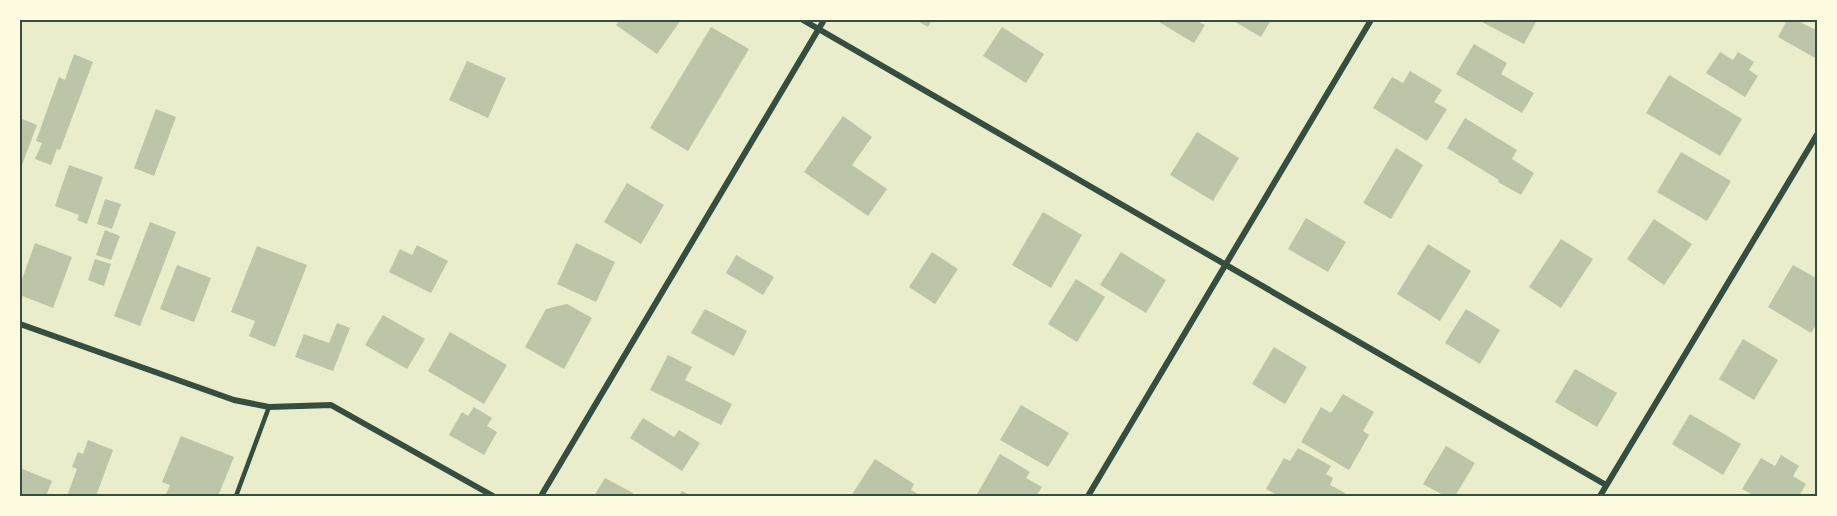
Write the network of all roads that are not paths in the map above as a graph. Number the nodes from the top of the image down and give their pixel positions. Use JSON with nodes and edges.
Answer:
{"nodes":[{"id":1,"x":803,"y":20,"type":"edge"},
{"id":2,"x":824,"y":20,"type":"edge"},
{"id":3,"x":1371,"y":20,"type":"edge"},
{"id":4,"x":819,"y":29,"type":"junction"},
{"id":5,"x":1818,"y":133,"type":"edge"},
{"id":6,"x":1225,"y":264,"type":"junction"},
{"id":7,"x":20,"y":324,"type":"edge"},
{"id":8,"x":269,"y":407,"type":"junction"},
{"id":9,"x":1606,"y":485,"type":"junction"},
{"id":10,"x":236,"y":496,"type":"edge"},
{"id":11,"x":493,"y":496,"type":"edge"},
{"id":12,"x":541,"y":496,"type":"edge"},
{"id":13,"x":1088,"y":496,"type":"edge"},
{"id":14,"x":1600,"y":496,"type":"edge"}],
"edges":[{"from":1,"to":4,"type":"street"},
{"from":2,"to":4,"type":"street"},
{"from":3,"to":6,"type":"street"},
{"from":4,"to":6,"type":"street"},
{"from":4,"to":12,"type":"street"},
{"from":5,"to":9,"type":"street"},
{"from":6,"to":9,"type":"street"},
{"from":6,"to":13,"type":"street"},
{"from":7,"to":8,"type":"street"},
{"from":8,"to":10,"type":"lane"},
{"from":8,"to":11,"type":"street"},
{"from":9,"to":14,"type":"street"}]}
